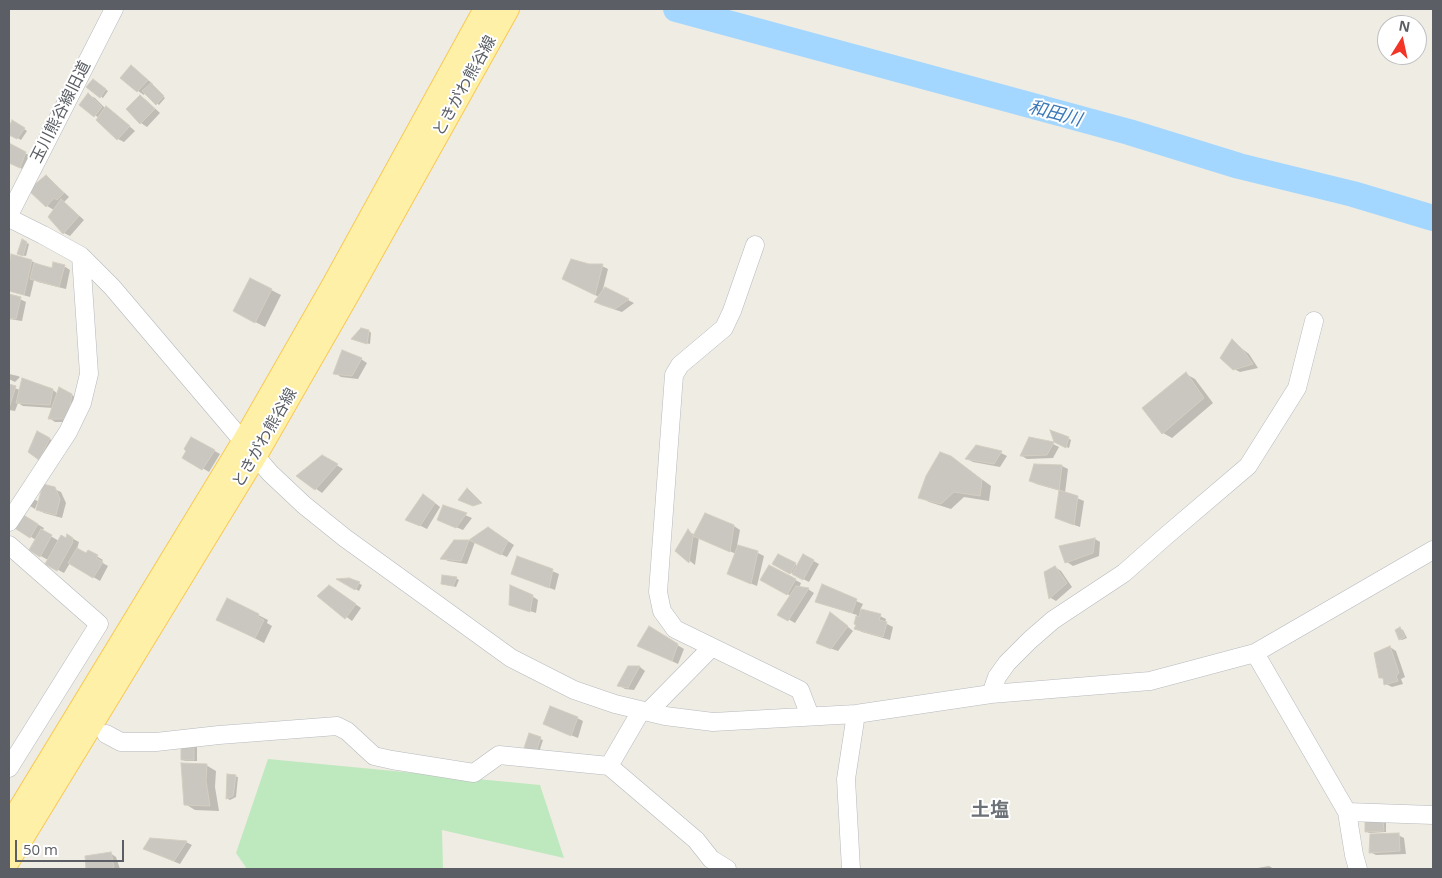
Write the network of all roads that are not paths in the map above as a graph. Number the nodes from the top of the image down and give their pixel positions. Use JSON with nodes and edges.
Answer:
{"nodes":[{"id":1,"x":114,"y":9,"type":"edge"},
{"id":2,"x":499,"y":11,"type":"edge"},
{"id":3,"x":9,"y":217,"type":"edge"},
{"id":4,"x":755,"y":245,"type":"dead end"},
{"id":5,"x":81,"y":256,"type":"junction"},
{"id":6,"x":1314,"y":321,"type":"dead end"},
{"id":7,"x":249,"y":449,"type":"junction"},
{"id":8,"x":9,"y":522,"type":"edge"},
{"id":9,"x":9,"y":545,"type":"edge"},
{"id":10,"x":1433,"y":550,"type":"edge"},
{"id":11,"x":712,"y":647,"type":"junction"},
{"id":12,"x":1254,"y":653,"type":"junction"},
{"id":13,"x":991,"y":694,"type":"junction"},
{"id":14,"x":645,"y":712,"type":"junction"},
{"id":15,"x":856,"y":714,"type":"junction"},
{"id":16,"x":810,"y":716,"type":"junction"},
{"id":17,"x":106,"y":734,"type":"dead end"},
{"id":18,"x":609,"y":766,"type":"junction"},
{"id":19,"x":9,"y":768,"type":"edge"},
{"id":20,"x":1347,"y":812,"type":"junction"},
{"id":21,"x":1433,"y":815,"type":"edge"},
{"id":22,"x":9,"y":826,"type":"edge"},
{"id":23,"x":9,"y":860,"type":"edge"},
{"id":24,"x":727,"y":869,"type":"edge"},
{"id":25,"x":851,"y":869,"type":"edge"},
{"id":26,"x":1358,"y":869,"type":"edge"}],
"edges":[{"from":1,"to":3,"type":"street","name":"玉川熊谷線旧道"},
{"from":2,"to":7,"type":"main road","name":"ときがわ熊谷線"},
{"from":3,"to":5,"type":"street"},
{"from":4,"to":11,"type":"street"},
{"from":5,"to":7,"type":"street"},
{"from":5,"to":8,"type":"street"},
{"from":6,"to":13,"type":"street"},
{"from":7,"to":14,"type":"street"},
{"from":7,"to":22,"type":"main road","name":"ときがわ熊谷線"},
{"from":7,"to":23,"type":"main road","name":"ときがわ熊谷線"},
{"from":9,"to":19,"type":"street"},
{"from":10,"to":12,"type":"street"},
{"from":11,"to":14,"type":"street"},
{"from":11,"to":16,"type":"street"},
{"from":12,"to":13,"type":"street"},
{"from":12,"to":20,"type":"street"},
{"from":13,"to":15,"type":"street"},
{"from":14,"to":16,"type":"street"},
{"from":14,"to":18,"type":"street"},
{"from":15,"to":16,"type":"street"},
{"from":15,"to":25,"type":"street"},
{"from":17,"to":18,"type":"street"},
{"from":18,"to":24,"type":"street"},
{"from":20,"to":21,"type":"street"},
{"from":20,"to":26,"type":"street"}]}
